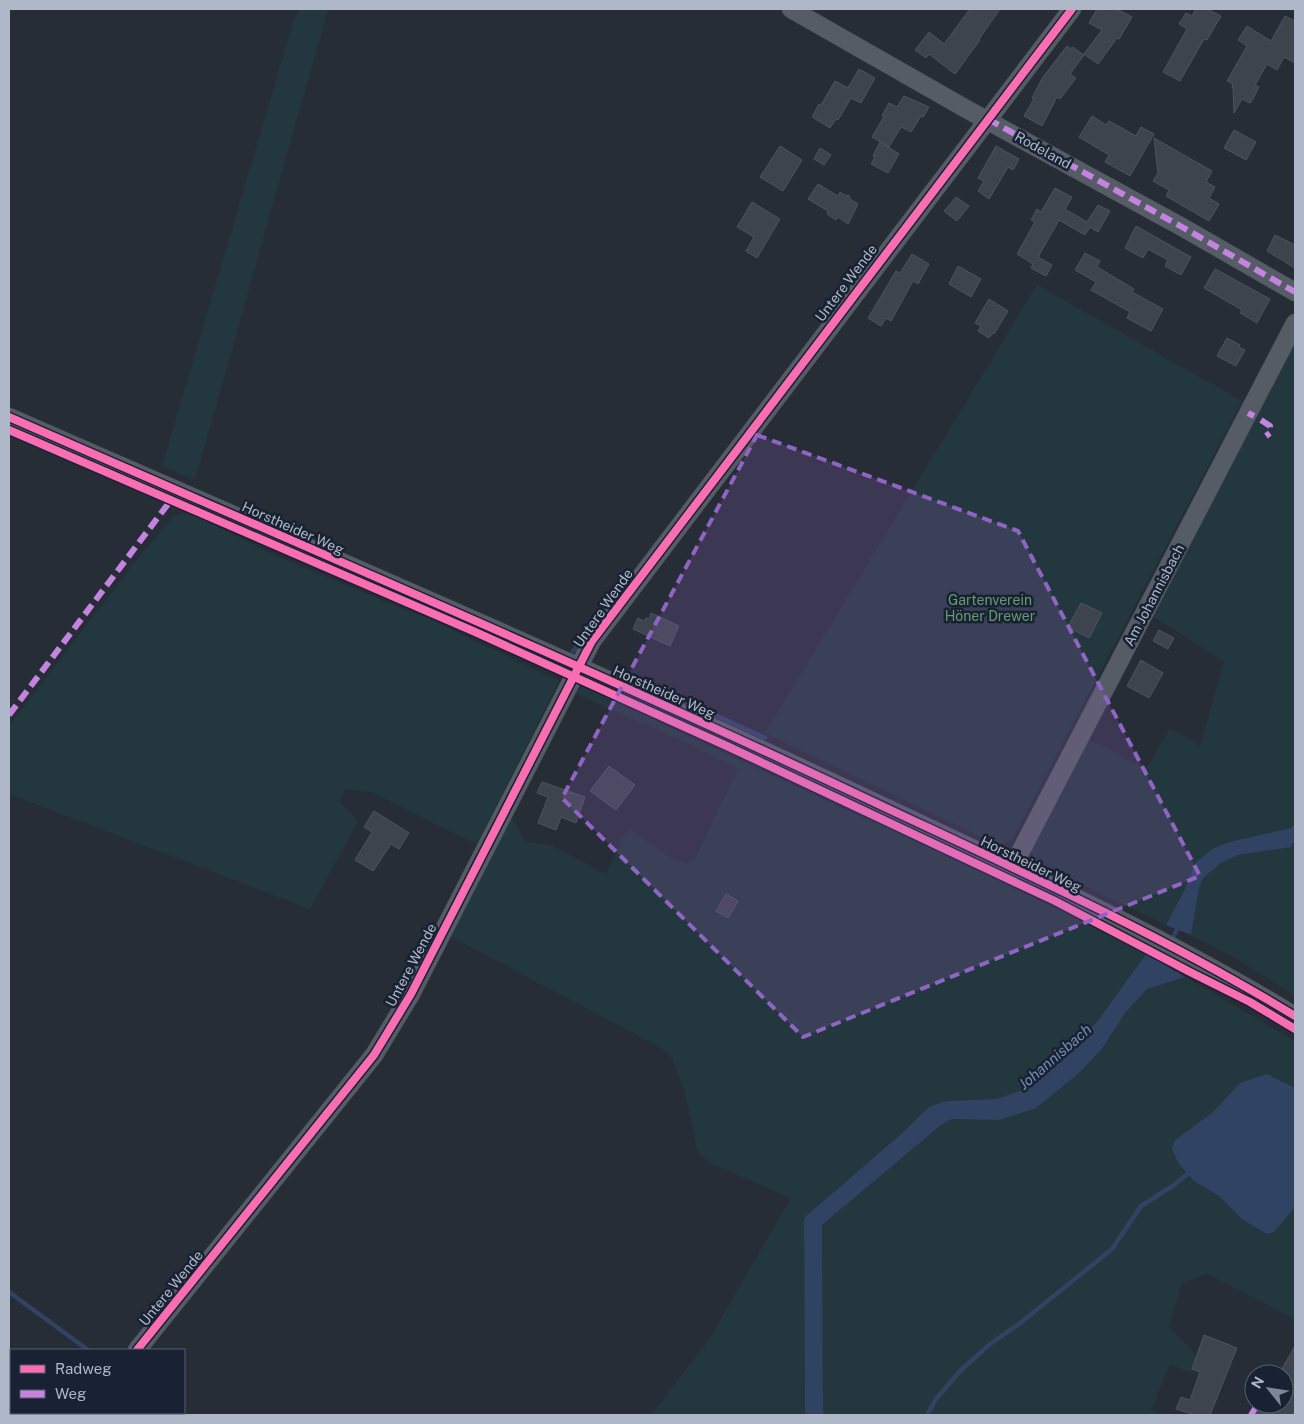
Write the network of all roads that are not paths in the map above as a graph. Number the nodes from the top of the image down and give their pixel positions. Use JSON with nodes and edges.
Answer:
{"nodes":[{"id":1,"x":791,"y":9,"type":"edge"},
{"id":2,"x":1072,"y":9,"type":"edge"},
{"id":3,"x":988,"y":119,"type":"junction"},
{"id":4,"x":1295,"y":292,"type":"edge"},
{"id":5,"x":1295,"y":323,"type":"edge"},
{"id":6,"x":9,"y":417,"type":"edge"},
{"id":7,"x":578,"y":667,"type":"junction"},
{"id":8,"x":1012,"y":868,"type":"junction"},
{"id":9,"x":1295,"y":1016,"type":"edge"},
{"id":10,"x":138,"y":1349,"type":"edge"}],
"edges":[{"from":1,"to":3,"type":"street","name":"Rodeland"},
{"from":2,"to":3,"type":"street","name":"Untere Wende"},
{"from":3,"to":4,"type":"street","name":"Rodeland"},
{"from":3,"to":7,"type":"street","name":"Untere Wende"},
{"from":5,"to":8,"type":"street","name":"Am Johannisbach"},
{"from":6,"to":7,"type":"street","name":"Horstheider Weg"},
{"from":7,"to":8,"type":"street","name":"Horstheider Weg"},
{"from":7,"to":10,"type":"street","name":"Untere Wende"},
{"from":8,"to":9,"type":"street","name":"Horstheider Weg"}]}
